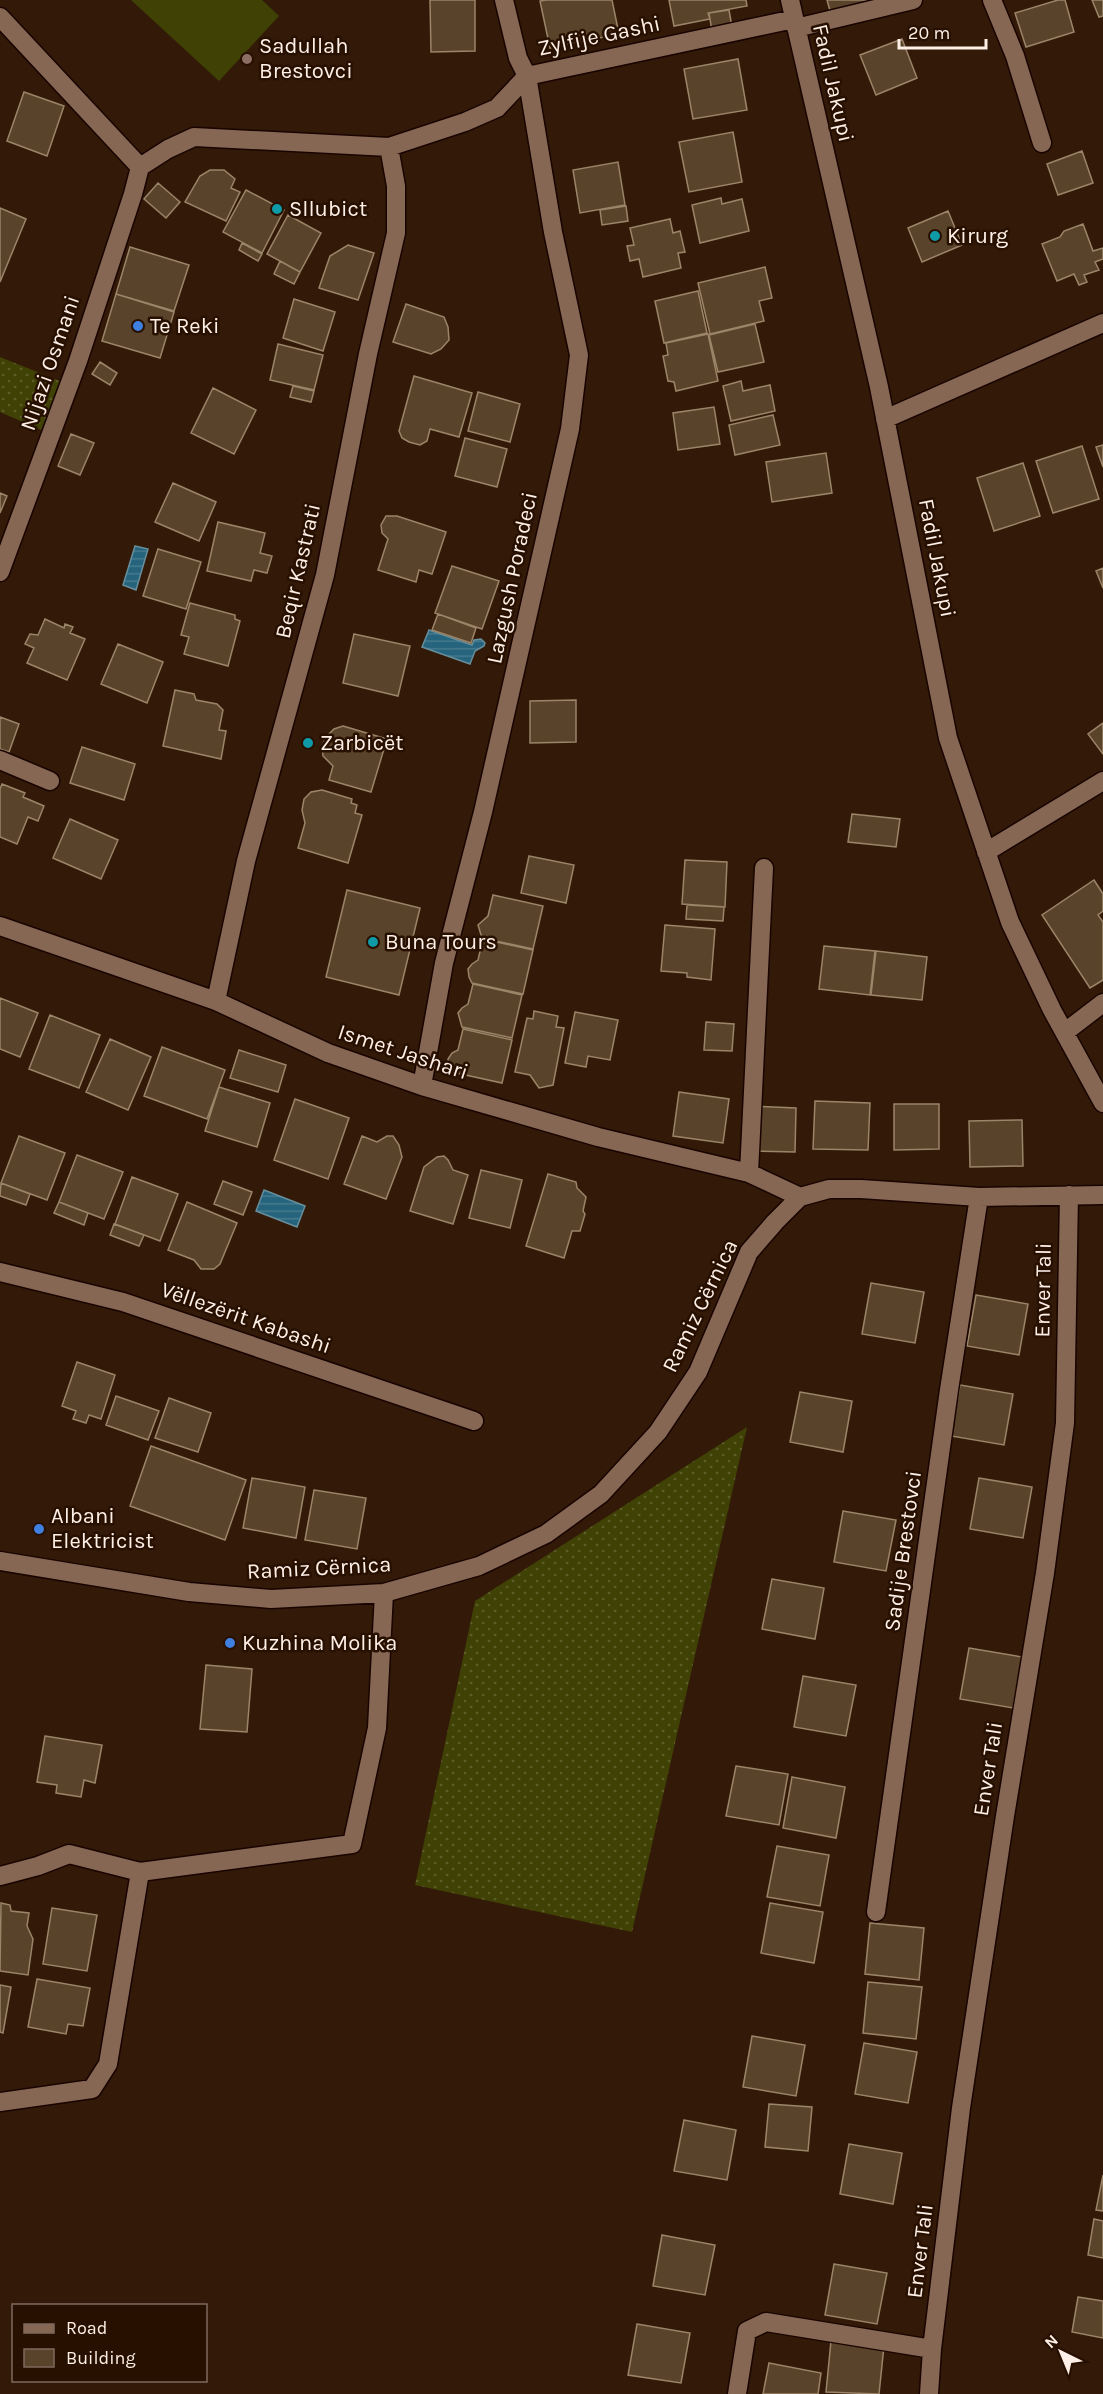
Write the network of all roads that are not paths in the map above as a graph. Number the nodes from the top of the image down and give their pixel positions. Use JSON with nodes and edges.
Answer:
{"nodes":[{"id":1,"x":504,"y":0,"type":"edge"},
{"id":2,"x":790,"y":0,"type":"edge"},
{"id":3,"x":913,"y":0,"type":"edge"},
{"id":4,"x":992,"y":0,"type":"edge"},
{"id":5,"x":0,"y":17,"type":"edge"},
{"id":6,"x":795,"y":24,"type":"junction"},
{"id":7,"x":527,"y":76,"type":"junction"},
{"id":8,"x":1042,"y":143,"type":"dead end"},
{"id":9,"x":389,"y":147,"type":"junction"},
{"id":10,"x":140,"y":167,"type":"junction"},
{"id":11,"x":1103,"y":323,"type":"edge"},
{"id":12,"x":885,"y":419,"type":"junction"},
{"id":13,"x":0,"y":572,"type":"edge"},
{"id":14,"x":0,"y":760,"type":"edge"},
{"id":15,"x":50,"y":781,"type":"dead end"},
{"id":16,"x":1103,"y":781,"type":"edge"},
{"id":17,"x":986,"y":852,"type":"junction"},
{"id":18,"x":764,"y":868,"type":"dead end"},
{"id":19,"x":0,"y":926,"type":"edge"},
{"id":20,"x":216,"y":1001,"type":"junction"},
{"id":21,"x":1103,"y":1003,"type":"edge"},
{"id":22,"x":1065,"y":1032,"type":"junction"},
{"id":23,"x":422,"y":1086,"type":"junction"},
{"id":24,"x":1103,"y":1103,"type":"edge"},
{"id":25,"x":749,"y":1173,"type":"junction"},
{"id":26,"x":1069,"y":1195,"type":"junction"},
{"id":27,"x":1103,"y":1195,"type":"edge"},
{"id":28,"x":800,"y":1197,"type":"junction"},
{"id":29,"x":979,"y":1197,"type":"junction"},
{"id":30,"x":0,"y":1272,"type":"edge"},
{"id":31,"x":474,"y":1421,"type":"dead end"},
{"id":32,"x":0,"y":1561,"type":"edge"},
{"id":33,"x":384,"y":1593,"type":"junction"},
{"id":34,"x":140,"y":1872,"type":"junction"},
{"id":35,"x":0,"y":1875,"type":"edge"},
{"id":36,"x":876,"y":1912,"type":"dead end"},
{"id":37,"x":0,"y":2102,"type":"edge"},
{"id":38,"x":932,"y":2349,"type":"junction"},
{"id":39,"x":736,"y":2394,"type":"edge"},
{"id":40,"x":929,"y":2394,"type":"edge"}],
"edges":[{"from":1,"to":7,"type":"street","name":"Zylfije Gashi"},
{"from":2,"to":6,"type":"street","name":"Fadil Jakupi"},
{"from":3,"to":6,"type":"street","name":"Zylfije Gashi"},
{"from":4,"to":8,"type":"street"},
{"from":5,"to":10,"type":"street"},
{"from":6,"to":7,"type":"street","name":"Zylfije Gashi"},
{"from":6,"to":12,"type":"street","name":"Fadil Jakupi"},
{"from":7,"to":9,"type":"street"},
{"from":7,"to":23,"type":"street","name":"Lazgush Poradeci"},
{"from":9,"to":10,"type":"street"},
{"from":9,"to":20,"type":"street","name":"Beqir Kastrati"},
{"from":10,"to":13,"type":"street","name":"Nijazi Osmani"},
{"from":11,"to":12,"type":"street"},
{"from":12,"to":17,"type":"street","name":"Fadil Jakupi"},
{"from":14,"to":15,"type":"street"},
{"from":16,"to":17,"type":"street"},
{"from":17,"to":22,"type":"street","name":"Fadil Jakupi"},
{"from":18,"to":25,"type":"street"},
{"from":19,"to":20,"type":"street","name":"Ismet Jashari"},
{"from":20,"to":23,"type":"street","name":"Ismet Jashari"},
{"from":21,"to":22,"type":"street"},
{"from":22,"to":24,"type":"street","name":"Fadil Jakupi"},
{"from":23,"to":25,"type":"street","name":"Ismet Jashari"},
{"from":25,"to":28,"type":"street","name":"Ismet Jashari"},
{"from":26,"to":27,"type":"street"},
{"from":26,"to":29,"type":"street"},
{"from":26,"to":38,"type":"street","name":"Enver Tali"},
{"from":28,"to":29,"type":"street"},
{"from":28,"to":33,"type":"street","name":"Ramiz Cërnica"},
{"from":29,"to":36,"type":"street","name":"Sadije Brestovci"},
{"from":30,"to":31,"type":"street","name":"Vëllezërit Kabashi"},
{"from":32,"to":33,"type":"street","name":"Ramiz Cërnica"},
{"from":33,"to":34,"type":"street"},
{"from":34,"to":35,"type":"street"},
{"from":34,"to":37,"type":"street"},
{"from":38,"to":39,"type":"street"},
{"from":38,"to":40,"type":"street","name":"Enver Tali"}]}
